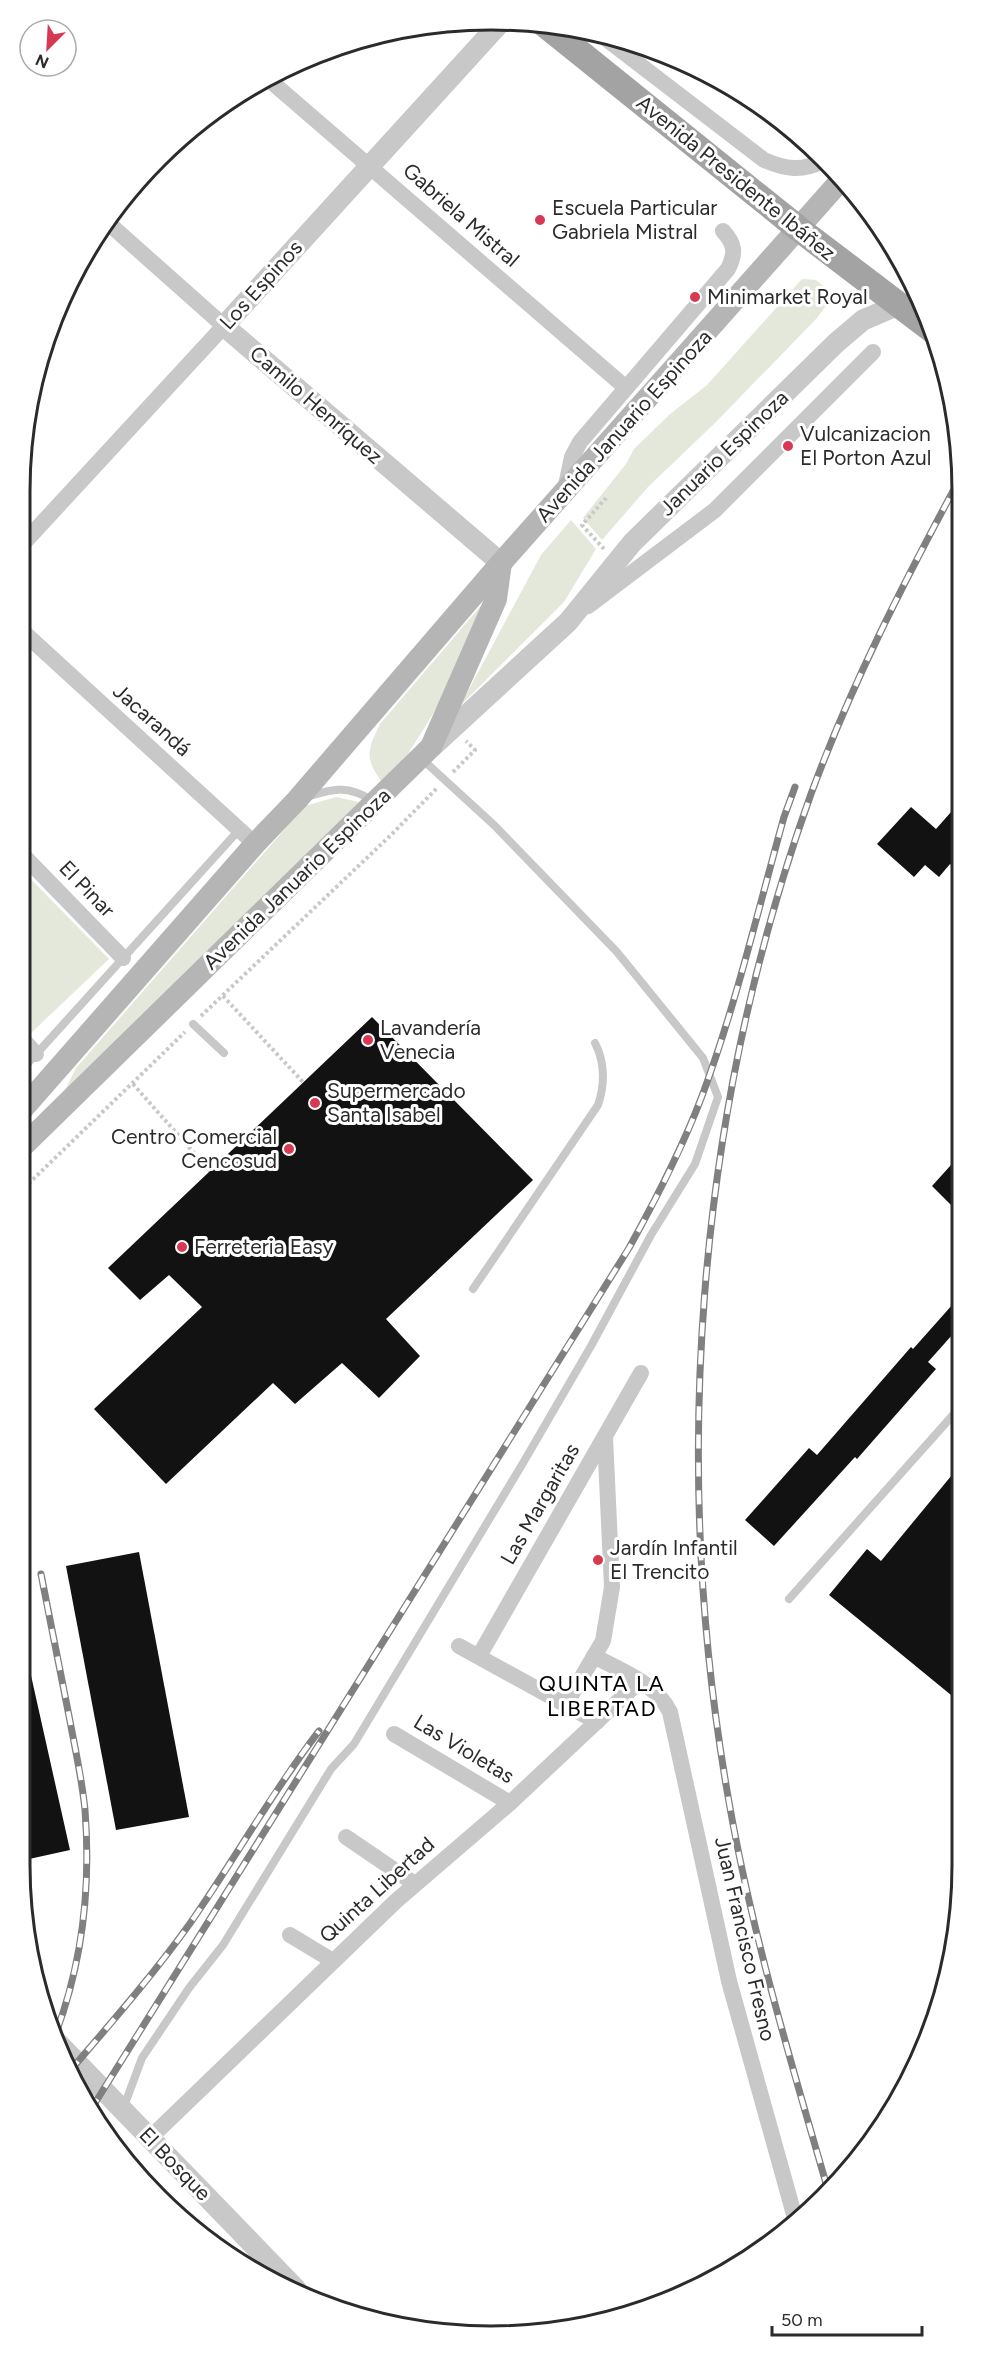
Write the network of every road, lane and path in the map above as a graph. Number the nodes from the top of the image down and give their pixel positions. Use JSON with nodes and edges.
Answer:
{"nodes":[{"id":1,"x":494,"y":30,"type":"edge"},
{"id":2,"x":558,"y":35,"type":"edge"},
{"id":3,"x":619,"y":48,"type":"edge"},
{"id":4,"x":275,"y":85,"type":"edge"},
{"id":5,"x":816,"y":164,"type":"edge"},
{"id":6,"x":369,"y":166,"type":"junction"},
{"id":7,"x":836,"y":185,"type":"edge"},
{"id":8,"x":113,"y":227,"type":"edge"},
{"id":9,"x":799,"y":229,"type":"junction"},
{"id":10,"x":723,"y":231,"type":"dead end"},
{"id":11,"x":898,"y":305,"type":"junction"},
{"id":12,"x":919,"y":321,"type":"edge"},
{"id":13,"x":224,"y":326,"type":"junction"},
{"id":14,"x":873,"y":352,"type":"dead end"},
{"id":15,"x":625,"y":387,"type":"junction"},
{"id":16,"x":565,"y":491,"type":"junction"},
{"id":17,"x":606,"y":498,"type":"dead end"},
{"id":18,"x":30,"y":536,"type":"edge"},
{"id":19,"x":605,"y":550,"type":"dead end"},
{"id":20,"x":501,"y":563,"type":"junction"},
{"id":21,"x":567,"y":622,"type":"junction"},
{"id":22,"x":30,"y":638,"type":"edge"},
{"id":23,"x":453,"y":726,"type":"junction"},
{"id":24,"x":426,"y":752,"type":"junction"},
{"id":25,"x":445,"y":780,"type":"junction"},
{"id":26,"x":297,"y":800,"type":"junction"},
{"id":27,"x":376,"y":803,"type":"junction"},
{"id":28,"x":247,"y":837,"type":"junction"},
{"id":29,"x":30,"y":862,"type":"edge"},
{"id":30,"x":123,"y":958,"type":"junction"},
{"id":31,"x":223,"y":996,"type":"junction"},
{"id":32,"x":193,"y":1024,"type":"junction"},
{"id":33,"x":595,"y":1044,"type":"dead end"},
{"id":34,"x":30,"y":1047,"type":"edge"},
{"id":35,"x":224,"y":1053,"type":"dead end"},
{"id":36,"x":36,"y":1054,"type":"junction"},
{"id":37,"x":30,"y":1061,"type":"edge"},
{"id":38,"x":303,"y":1082,"type":"dead end"},
{"id":39,"x":133,"y":1084,"type":"junction"},
{"id":40,"x":30,"y":1100,"type":"edge"},
{"id":41,"x":30,"y":1139,"type":"edge"},
{"id":42,"x":210,"y":1171,"type":"dead end"},
{"id":43,"x":30,"y":1182,"type":"edge"},
{"id":44,"x":473,"y":1290,"type":"dead end"},
{"id":45,"x":641,"y":1373,"type":"dead end"},
{"id":46,"x":952,"y":1416,"type":"edge"},
{"id":47,"x":605,"y":1436,"type":"junction"},
{"id":48,"x":789,"y":1599,"type":"dead end"},
{"id":49,"x":459,"y":1646,"type":"dead end"},
{"id":50,"x":478,"y":1656,"type":"junction"},
{"id":51,"x":594,"y":1656,"type":"junction"},
{"id":52,"x":640,"y":1681,"type":"junction"},
{"id":53,"x":566,"y":1704,"type":"junction"},
{"id":54,"x":597,"y":1722,"type":"junction"},
{"id":55,"x":394,"y":1734,"type":"dead end"},
{"id":56,"x":510,"y":1803,"type":"junction"},
{"id":57,"x":346,"y":1837,"type":"dead end"},
{"id":58,"x":415,"y":1884,"type":"junction"},
{"id":59,"x":290,"y":1935,"type":"dead end"},
{"id":60,"x":333,"y":1961,"type":"junction"},
{"id":61,"x":73,"y":2059,"type":"edge"},
{"id":62,"x":122,"y":2109,"type":"junction"},
{"id":63,"x":150,"y":2138,"type":"junction"},
{"id":64,"x":794,"y":2213,"type":"edge"},
{"id":65,"x":284,"y":2276,"type":"edge"}],
"edges":[{"from":1,"to":6,"type":"street","name":"Los Espinos"},
{"from":2,"to":9,"type":"main road","name":"Avenida Presidente Ibáñez"},
{"from":3,"to":5,"type":"street","name":"Avenida Presidente Ibáñez"},
{"from":4,"to":6,"type":"street","name":"Gabriela Mistral"},
{"from":6,"to":13,"type":"street","name":"Los Espinos"},
{"from":6,"to":15,"type":"street","name":"Gabriela Mistral"},
{"from":7,"to":9,"type":"main road","name":"Avenida Januario Espinoza"},
{"from":8,"to":13,"type":"street","name":"Camilo Henríquez"},
{"from":9,"to":11,"type":"main road","name":"Avenida Presidente Ibáñez"},
{"from":9,"to":16,"type":"main road","name":"Avenida Januario Espinoza"},
{"from":10,"to":15,"type":"street"},
{"from":11,"to":12,"type":"main road","name":"Avenida Presidente Ibáñez"},
{"from":11,"to":21,"type":"street","name":"Januario Espinoza"},
{"from":13,"to":18,"type":"street","name":"Los Espinos"},
{"from":13,"to":20,"type":"street","name":"Camilo Henríquez"},
{"from":14,"to":21,"type":"street","name":"Januario Espinoza"},
{"from":15,"to":16,"type":"street"},
{"from":16,"to":20,"type":"main road","name":"Avenida Januario Espinoza"},
{"from":17,"to":19,"type":"path"},
{"from":20,"to":24,"type":"main road","name":"Avenida Januario Espinoza"},
{"from":20,"to":26,"type":"main road","name":"Avenida Januario Espinoza"},
{"from":21,"to":23,"type":"street","name":"Januario Espinoza"},
{"from":22,"to":28,"type":"street","name":"Jacarandá"},
{"from":23,"to":24,"type":"street","name":"Januario Espinoza"},
{"from":23,"to":25,"type":"path"},
{"from":24,"to":25,"type":"lane"},
{"from":24,"to":27,"type":"main road","name":"Avenida Januario Espinoza"},
{"from":25,"to":31,"type":"path"},
{"from":25,"to":62,"type":"lane"},
{"from":26,"to":27,"type":"lane"},
{"from":26,"to":28,"type":"main road","name":"Avenida Januario Espinoza"},
{"from":27,"to":41,"type":"main road","name":"Avenida Januario Espinoza"},
{"from":28,"to":30,"type":"lane"},
{"from":28,"to":40,"type":"main road","name":"Avenida Januario Espinoza"},
{"from":29,"to":30,"type":"street","name":"El Pinar"},
{"from":30,"to":36,"type":"lane"},
{"from":31,"to":32,"type":"path"},
{"from":31,"to":38,"type":"path"},
{"from":32,"to":35,"type":"lane"},
{"from":32,"to":39,"type":"path"},
{"from":33,"to":44,"type":"lane"},
{"from":34,"to":36,"type":"street"},
{"from":36,"to":37,"type":"lane"},
{"from":39,"to":42,"type":"path"},
{"from":39,"to":43,"type":"path"},
{"from":45,"to":47,"type":"street","name":"Las Margaritas"},
{"from":46,"to":48,"type":"lane"},
{"from":47,"to":50,"type":"street","name":"Las Margaritas"},
{"from":47,"to":51,"type":"street"},
{"from":49,"to":50,"type":"street"},
{"from":50,"to":53,"type":"street"},
{"from":51,"to":52,"type":"street","name":"Juan Francisco Fresno"},
{"from":51,"to":53,"type":"street"},
{"from":52,"to":54,"type":"street","name":"Quinta Libertad"},
{"from":52,"to":64,"type":"street","name":"Juan Francisco Fresno"},
{"from":53,"to":54,"type":"street"},
{"from":54,"to":56,"type":"street","name":"Quinta Libertad"},
{"from":55,"to":56,"type":"street","name":"Las Violetas"},
{"from":56,"to":58,"type":"street","name":"Quinta Libertad"},
{"from":57,"to":58,"type":"street"},
{"from":58,"to":60,"type":"street","name":"Quinta Libertad"},
{"from":59,"to":60,"type":"street"},
{"from":60,"to":63,"type":"street","name":"Quinta Libertad"},
{"from":61,"to":62,"type":"street","name":"El Bosque"},
{"from":62,"to":63,"type":"street","name":"El Bosque"},
{"from":63,"to":65,"type":"street","name":"El Bosque"}]}
